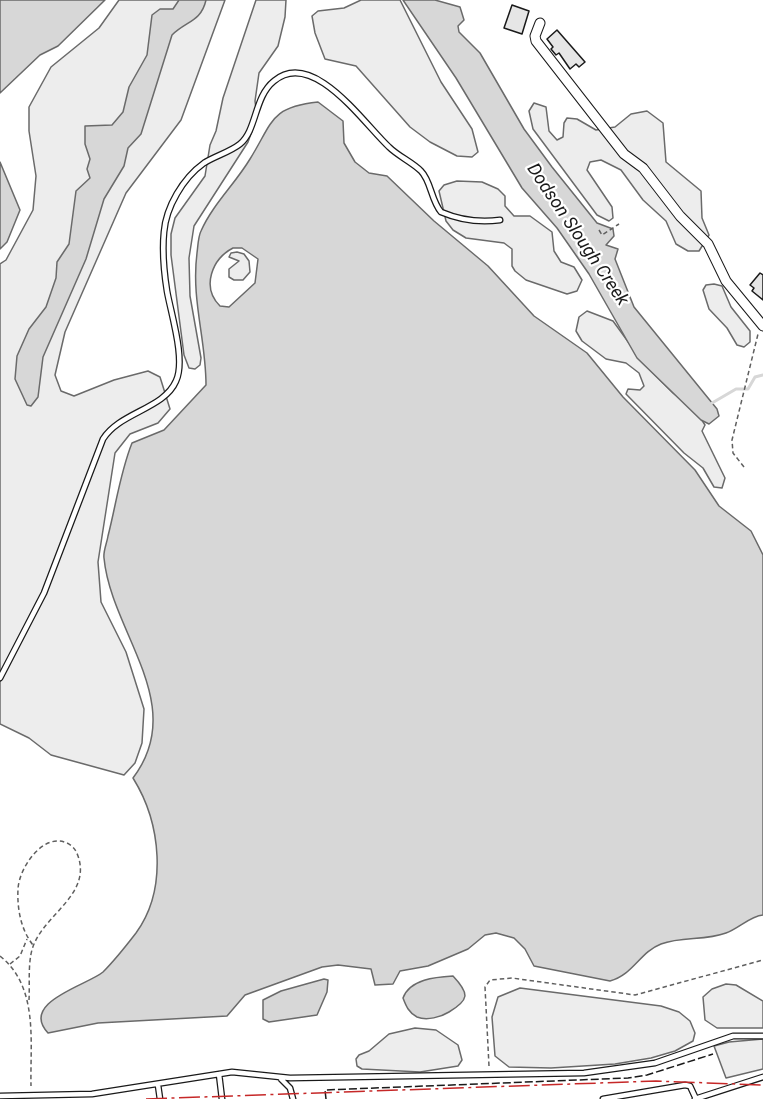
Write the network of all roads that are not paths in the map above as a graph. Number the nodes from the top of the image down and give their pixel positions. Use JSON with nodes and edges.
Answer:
{"nodes":[{"id":1,"x":540,"y":24,"type":"dead end"},
{"id":2,"x":500,"y":220,"type":"dead end"},
{"id":3,"x":762,"y":326,"type":"edge"},
{"id":4,"x":0,"y":678,"type":"edge"},
{"id":5,"x":763,"y":1036,"type":"edge"},
{"id":6,"x":219,"y":1074,"type":"junction"},
{"id":7,"x":278,"y":1077,"type":"junction"},
{"id":8,"x":763,"y":1077,"type":"edge"},
{"id":9,"x":158,"y":1085,"type":"junction"},
{"id":10,"x":718,"y":1090,"type":"junction"},
{"id":11,"x":0,"y":1096,"type":"edge"},
{"id":12,"x":31,"y":1097,"type":"edge"},
{"id":13,"x":160,"y":1099,"type":"edge"},
{"id":14,"x":222,"y":1099,"type":"edge"},
{"id":15,"x":293,"y":1099,"type":"edge"},
{"id":16,"x":603,"y":1099,"type":"edge"},
{"id":17,"x":695,"y":1099,"type":"edge"},
{"id":18,"x":718,"y":1099,"type":"edge"}],
"edges":[{"from":1,"to":3,"type":"street"},
{"from":2,"to":4,"type":"lane"},
{"from":5,"to":7,"type":"lane"},
{"from":6,"to":7,"type":"lane"},
{"from":6,"to":9,"type":"lane"},
{"from":6,"to":14,"type":"lane"},
{"from":7,"to":15,"type":"lane"},
{"from":8,"to":10,"type":"lane"},
{"from":9,"to":12,"type":"lane"},
{"from":9,"to":13,"type":"lane"},
{"from":10,"to":17,"type":"lane"},
{"from":10,"to":18,"type":"lane"},
{"from":11,"to":12,"type":"lane"},
{"from":16,"to":17,"type":"lane"}]}
